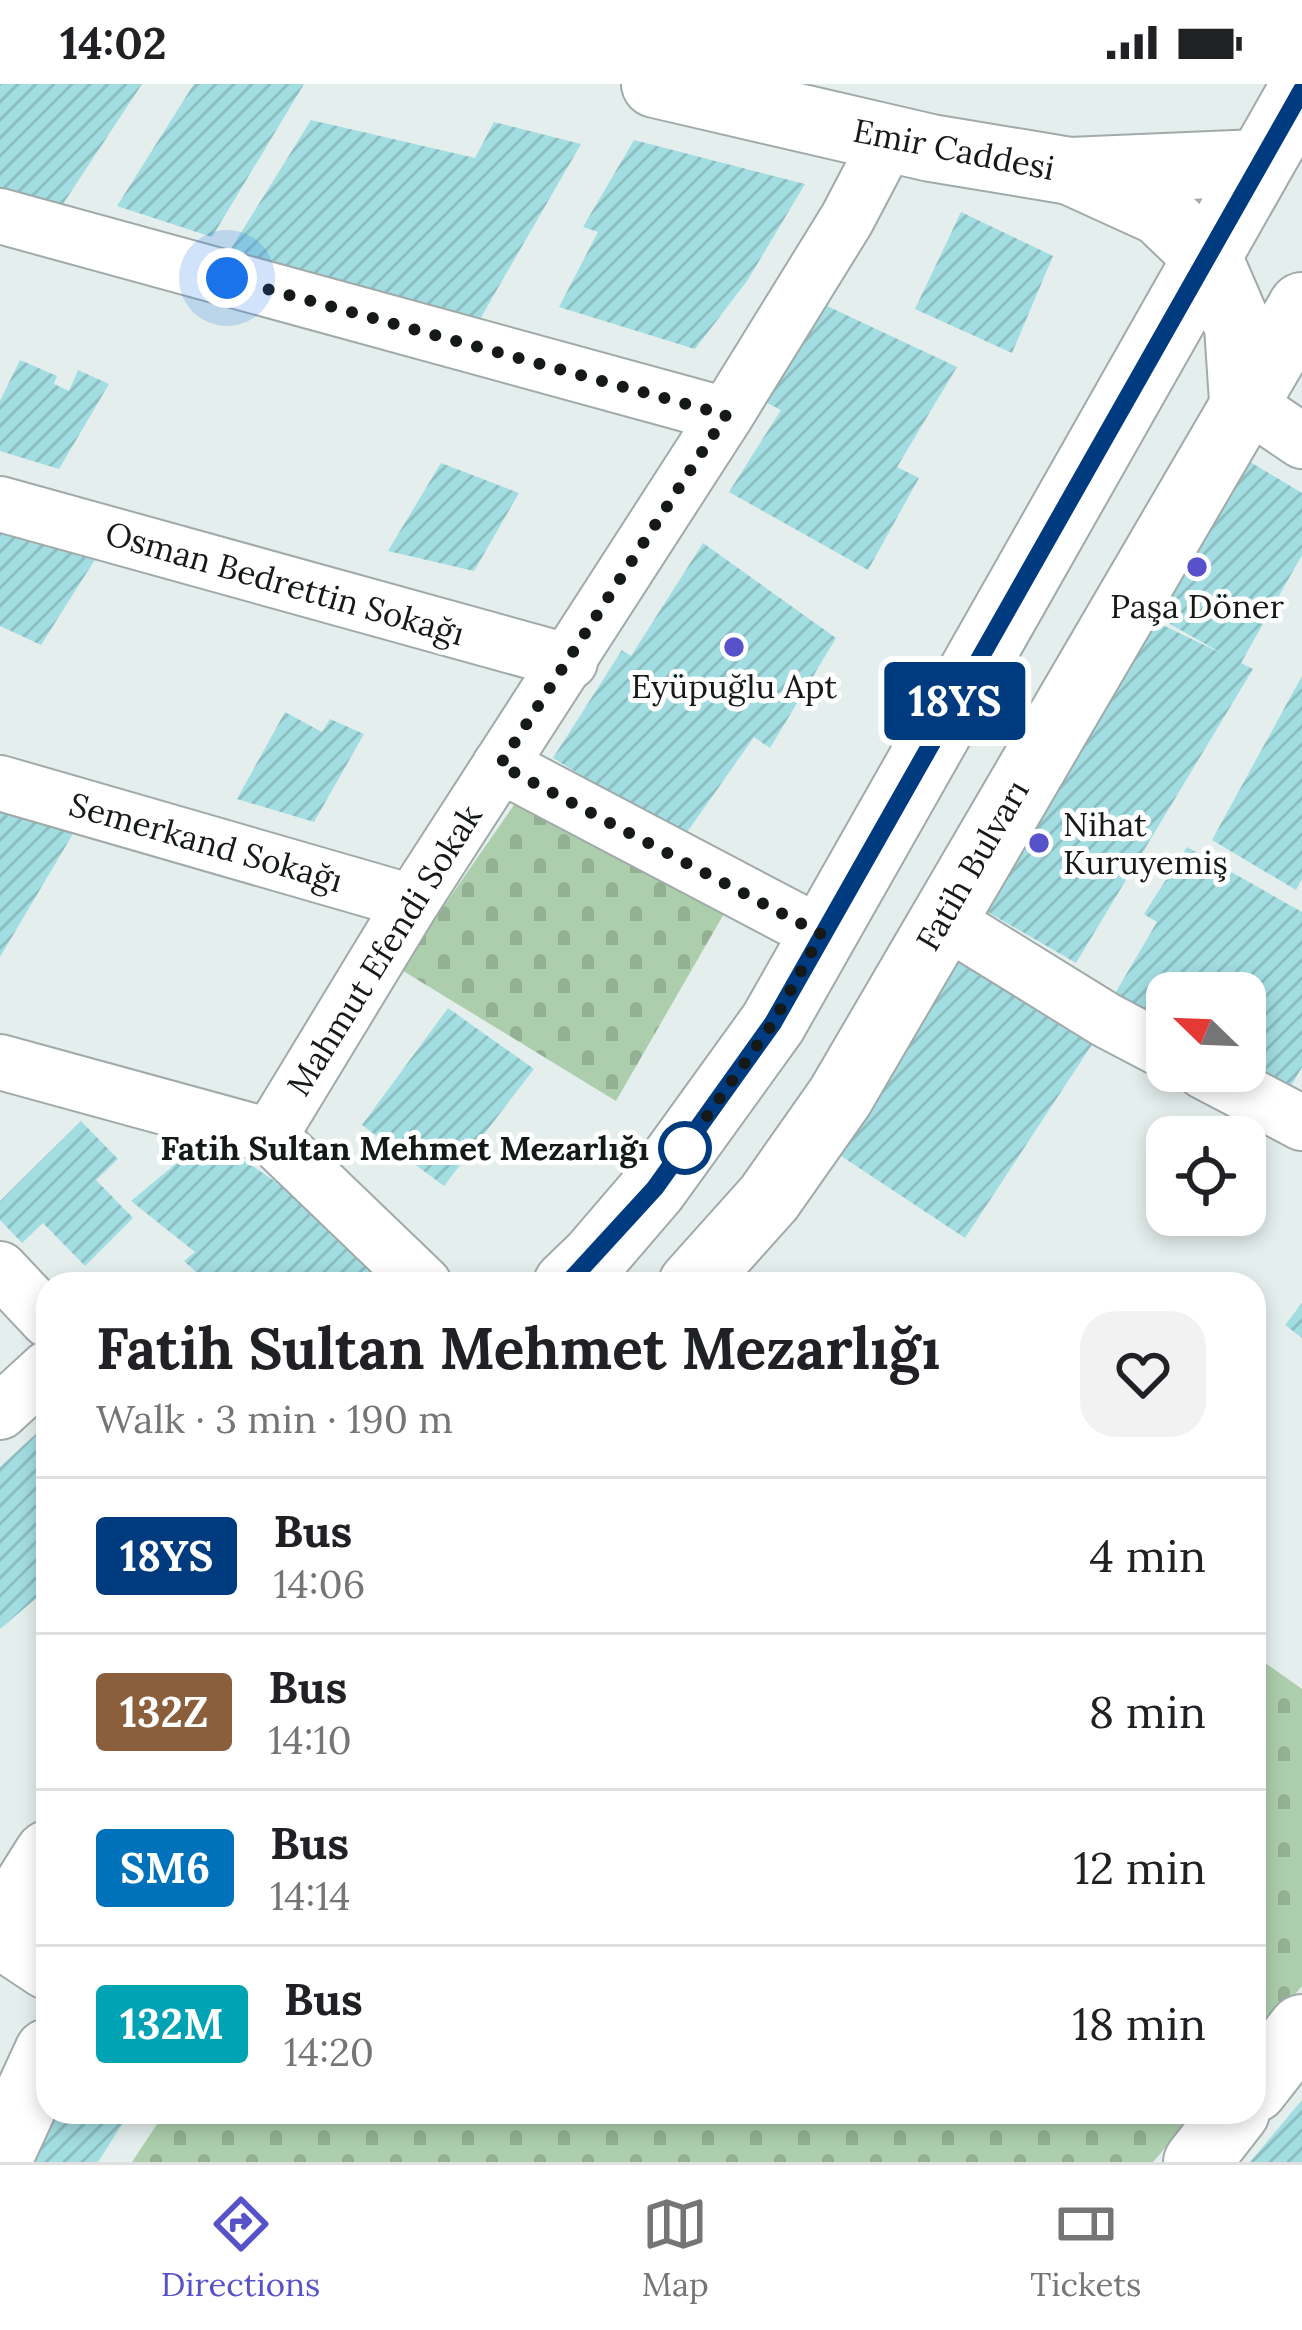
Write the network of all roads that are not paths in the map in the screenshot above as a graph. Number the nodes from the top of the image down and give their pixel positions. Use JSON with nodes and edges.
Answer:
{"nodes":[{"id":1,"x":656,"y":84,"type":"edge"},
{"id":2,"x":1302,"y":90,"type":"edge"},
{"id":3,"x":889,"y":139,"type":"junction"},
{"id":4,"x":1258,"y":163,"type":"junction"},
{"id":5,"x":1070,"y":171,"type":"junction"},
{"id":6,"x":0,"y":216,"type":"edge"},
{"id":7,"x":1209,"y":259,"type":"junction"},
{"id":8,"x":1302,"y":306,"type":"edge"},
{"id":9,"x":1243,"y":400,"type":"junction"},
{"id":10,"x":726,"y":415,"type":"junction"},
{"id":11,"x":1302,"y":441,"type":"edge"},
{"id":12,"x":0,"y":504,"type":"edge"},
{"id":13,"x":570,"y":662,"type":"junction"},
{"id":14,"x":500,"y":765,"type":"junction"},
{"id":15,"x":0,"y":783,"type":"edge"},
{"id":16,"x":412,"y":902,"type":"junction"},
{"id":17,"x":941,"y":918,"type":"junction"},
{"id":18,"x":821,"y":934,"type":"junction"},
{"id":19,"x":1146,"y":1041,"type":"edge"},
{"id":20,"x":6,"y":1070,"type":"edge"},
{"id":21,"x":1243,"y":1092,"type":"edge"},
{"id":22,"x":1302,"y":1123,"type":"edge"},
{"id":23,"x":270,"y":1136,"type":"junction"},
{"id":24,"x":0,"y":1269,"type":"edge"},
{"id":25,"x":412,"y":1272,"type":"edge"},
{"id":26,"x":578,"y":1272,"type":"edge"},
{"id":27,"x":703,"y":1272,"type":"edge"},
{"id":28,"x":36,"y":1307,"type":"edge"},
{"id":29,"x":36,"y":1379,"type":"edge"},
{"id":30,"x":0,"y":1412,"type":"edge"},
{"id":31,"x":36,"y":1874,"type":"edge"},
{"id":32,"x":0,"y":1932,"type":"edge"},
{"id":33,"x":36,"y":1958,"type":"edge"},
{"id":34,"x":1302,"y":2028,"type":"edge"},
{"id":35,"x":1266,"y":2074,"type":"edge"},
{"id":36,"x":36,"y":2078,"type":"edge"},
{"id":37,"x":0,"y":2156,"type":"edge"}],
"edges":[{"from":1,"to":3,"type":"main road","name":"Emir Caddesi"},
{"from":2,"to":4,"type":"main road"},
{"from":3,"to":5,"type":"main road","name":"Emir Caddesi"},
{"from":3,"to":10,"type":"street","name":"Mahmut Efendi Sokak"},
{"from":4,"to":5,"type":"main road","name":"Emir Caddesi"},
{"from":4,"to":7,"type":"main road"},
{"from":5,"to":7,"type":"main road"},
{"from":6,"to":10,"type":"street"},
{"from":7,"to":9,"type":"main road"},
{"from":7,"to":18,"type":"main road"},
{"from":8,"to":9,"type":"main road","name":"Fatih Bulvarı"},
{"from":9,"to":11,"type":"street"},
{"from":9,"to":17,"type":"main road","name":"Fatih Bulvarı"},
{"from":10,"to":13,"type":"street","name":"Mahmut Efendi Sokak"},
{"from":12,"to":13,"type":"street","name":"Osman Bedrettin Sokağı"},
{"from":13,"to":14,"type":"street","name":"Mahmut Efendi Sokak"},
{"from":14,"to":16,"type":"street","name":"Mahmut Efendi Sokak"},
{"from":14,"to":18,"type":"street"},
{"from":15,"to":16,"type":"street","name":"Semerkand Sokağı"},
{"from":16,"to":23,"type":"street","name":"Mahmut Efendi Sokak"},
{"from":17,"to":19,"type":"street"},
{"from":17,"to":27,"type":"main road","name":"Fatih Bulvarı"},
{"from":18,"to":26,"type":"main road"},
{"from":20,"to":23,"type":"street"},
{"from":21,"to":22,"type":"street"},
{"from":23,"to":25,"type":"street"},
{"from":24,"to":28,"type":"street"},
{"from":29,"to":30,"type":"street"},
{"from":31,"to":32,"type":"main road"},
{"from":32,"to":33,"type":"main road"},
{"from":34,"to":35,"type":"main road"},
{"from":36,"to":37,"type":"main road"}]}
